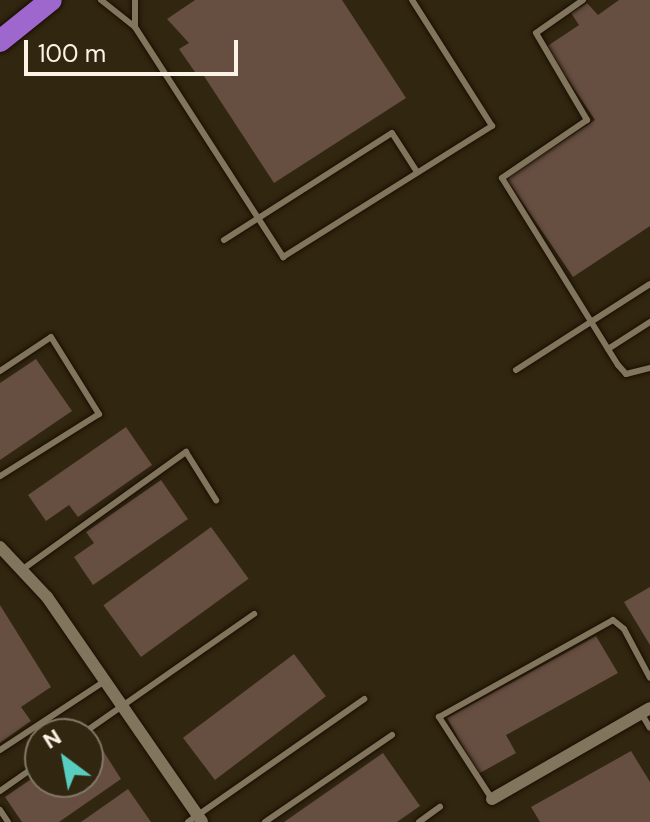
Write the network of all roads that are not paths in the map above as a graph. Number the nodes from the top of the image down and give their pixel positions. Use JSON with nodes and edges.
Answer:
{"nodes":[{"id":1,"x":37,"y":0,"type":"edge"},
{"id":2,"x":51,"y":0,"type":"edge"},
{"id":3,"x":101,"y":0,"type":"edge"},
{"id":4,"x":135,"y":0,"type":"edge"},
{"id":5,"x":412,"y":0,"type":"edge"},
{"id":6,"x":583,"y":0,"type":"edge"},
{"id":7,"x":135,"y":27,"type":"junction"},
{"id":8,"x":8,"y":35,"type":"edge"},
{"id":9,"x":417,"y":172,"type":"junction"},
{"id":10,"x":258,"y":219,"type":"junction"},
{"id":11,"x":224,"y":240,"type":"dead end"},
{"id":12,"x":650,"y":284,"type":"edge"},
{"id":13,"x":592,"y":321,"type":"junction"},
{"id":14,"x":650,"y":322,"type":"edge"},
{"id":15,"x":608,"y":349,"type":"junction"},
{"id":16,"x":650,"y":368,"type":"edge"},
{"id":17,"x":516,"y":370,"type":"dead end"},
{"id":18,"x":0,"y":371,"type":"edge"},
{"id":19,"x":0,"y":476,"type":"edge"},
{"id":20,"x":216,"y":500,"type":"dead end"},
{"id":21,"x":0,"y":547,"type":"edge"},
{"id":22,"x":23,"y":569,"type":"junction"},
{"id":23,"x":254,"y":614,"type":"dead end"},
{"id":24,"x":650,"y":678,"type":"edge"},
{"id":25,"x":105,"y":681,"type":"junction"},
{"id":26,"x":364,"y":699,"type":"dead end"},
{"id":27,"x":122,"y":706,"type":"junction"},
{"id":28,"x":646,"y":711,"type":"edge"},
{"id":29,"x":104,"y":719,"type":"edge"},
{"id":30,"x":650,"y":728,"type":"edge"},
{"id":31,"x":392,"y":735,"type":"dead end"},
{"id":32,"x":0,"y":750,"type":"edge"},
{"id":33,"x":24,"y":774,"type":"edge"},
{"id":34,"x":0,"y":791,"type":"edge"},
{"id":35,"x":492,"y":799,"type":"joint"},
{"id":36,"x":440,"y":807,"type":"dead end"},
{"id":37,"x":0,"y":810,"type":"edge"},
{"id":38,"x":195,"y":820,"type":"edge"},
{"id":39,"x":8,"y":822,"type":"edge"},
{"id":40,"x":265,"y":822,"type":"edge"},
{"id":41,"x":419,"y":822,"type":"edge"}],
"edges":[{"from":1,"to":8,"type":"highway"},
{"from":2,"to":8,"type":"highway"},
{"from":3,"to":7,"type":"lane"},
{"from":4,"to":7,"type":"lane"},
{"from":5,"to":9,"type":"lane"},
{"from":6,"to":13,"type":"lane"},
{"from":7,"to":10,"type":"lane"},
{"from":9,"to":10,"type":"lane"},
{"from":9,"to":10,"type":"lane"},
{"from":10,"to":11,"type":"lane"},
{"from":12,"to":13,"type":"lane"},
{"from":13,"to":15,"type":"lane"},
{"from":13,"to":17,"type":"lane"},
{"from":14,"to":15,"type":"lane"},
{"from":15,"to":16,"type":"lane"},
{"from":18,"to":19,"type":"lane"},
{"from":20,"to":22,"type":"lane"},
{"from":21,"to":22,"type":"street"},
{"from":22,"to":25,"type":"street"},
{"from":23,"to":27,"type":"lane"},
{"from":24,"to":35,"type":"lane"},
{"from":25,"to":27,"type":"street"},
{"from":25,"to":32,"type":"lane"},
{"from":26,"to":38,"type":"lane"},
{"from":27,"to":29,"type":"lane"},
{"from":27,"to":38,"type":"street"},
{"from":28,"to":30,"type":"lane"},
{"from":28,"to":35,"type":"street"},
{"from":31,"to":40,"type":"lane"},
{"from":33,"to":34,"type":"lane"},
{"from":36,"to":41,"type":"lane"},
{"from":37,"to":39,"type":"lane"}]}
